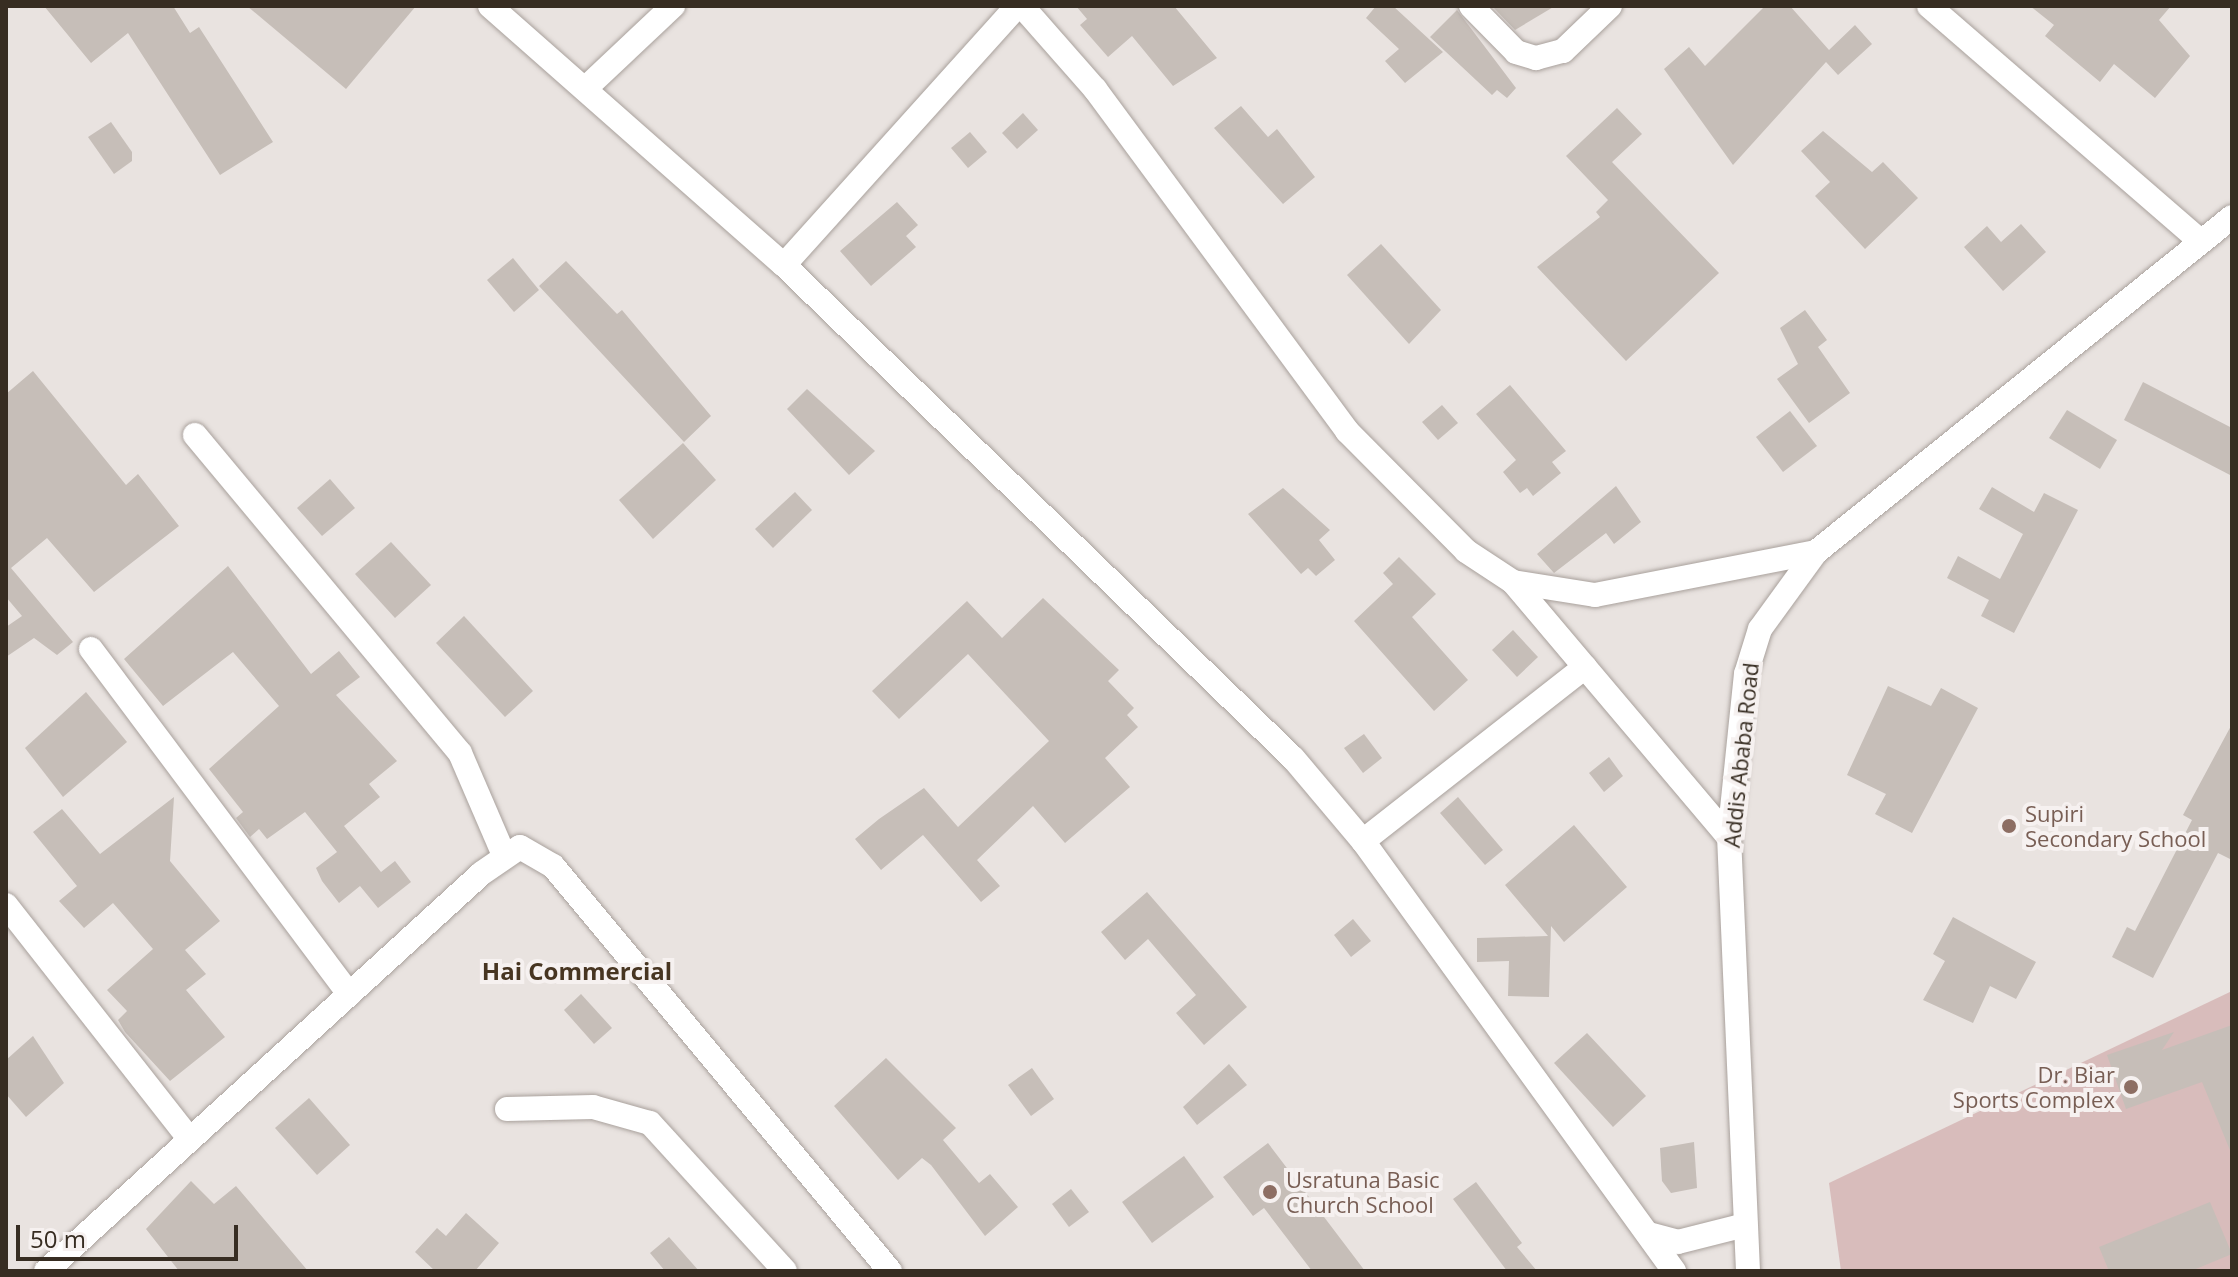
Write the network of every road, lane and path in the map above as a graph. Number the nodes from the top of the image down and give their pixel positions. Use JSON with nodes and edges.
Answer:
{"nodes":[{"id":1,"x":490,"y":6,"type":"edge"},
{"id":2,"x":673,"y":6,"type":"edge"},
{"id":3,"x":1020,"y":6,"type":"edge"},
{"id":4,"x":1471,"y":6,"type":"edge"},
{"id":5,"x":1610,"y":6,"type":"edge"},
{"id":6,"x":1929,"y":6,"type":"edge"},
{"id":7,"x":588,"y":86,"type":"junction"},
{"id":8,"x":2232,"y":217,"type":"edge"},
{"id":9,"x":2199,"y":240,"type":"junction"},
{"id":10,"x":784,"y":265,"type":"junction"},
{"id":11,"x":195,"y":435,"type":"dead end"},
{"id":12,"x":1816,"y":552,"type":"junction"},
{"id":13,"x":1513,"y":582,"type":"junction"},
{"id":14,"x":91,"y":649,"type":"dead end"},
{"id":15,"x":1585,"y":667,"type":"junction"},
{"id":16,"x":1729,"y":838,"type":"junction"},
{"id":17,"x":1363,"y":841,"type":"junction"},
{"id":18,"x":504,"y":855,"type":"junction"},
{"id":19,"x":6,"y":905,"type":"edge"},
{"id":20,"x":349,"y":994,"type":"junction"},
{"id":21,"x":507,"y":1109,"type":"dead end"},
{"id":22,"x":190,"y":1140,"type":"junction"},
{"id":23,"x":1745,"y":1225,"type":"junction"},
{"id":24,"x":1649,"y":1234,"type":"junction"},
{"id":25,"x":46,"y":1271,"type":"edge"},
{"id":26,"x":785,"y":1271,"type":"edge"},
{"id":27,"x":890,"y":1271,"type":"edge"},
{"id":28,"x":1674,"y":1271,"type":"edge"},
{"id":29,"x":1748,"y":1271,"type":"edge"}],
"edges":[{"from":1,"to":7,"type":"street"},
{"from":2,"to":7,"type":"street"},
{"from":3,"to":10,"type":"street"},
{"from":3,"to":13,"type":"street"},
{"from":4,"to":5,"type":"street"},
{"from":6,"to":9,"type":"street"},
{"from":7,"to":10,"type":"street"},
{"from":8,"to":9,"type":"street","name":"Addis Ababa Road"},
{"from":9,"to":12,"type":"street","name":"Addis Ababa Road"},
{"from":10,"to":17,"type":"street"},
{"from":11,"to":18,"type":"street"},
{"from":12,"to":13,"type":"street"},
{"from":12,"to":16,"type":"street","name":"Addis Ababa Road"},
{"from":13,"to":15,"type":"street"},
{"from":14,"to":20,"type":"street"},
{"from":15,"to":16,"type":"street"},
{"from":15,"to":17,"type":"street"},
{"from":16,"to":23,"type":"street","name":"Addis Ababa Road"},
{"from":17,"to":24,"type":"street"},
{"from":18,"to":20,"type":"street"},
{"from":18,"to":27,"type":"street"},
{"from":19,"to":22,"type":"street"},
{"from":20,"to":22,"type":"street"},
{"from":21,"to":26,"type":"street"},
{"from":22,"to":25,"type":"street"},
{"from":23,"to":24,"type":"street"},
{"from":23,"to":29,"type":"street","name":"Addis Ababa Road"},
{"from":24,"to":28,"type":"street"}]}
